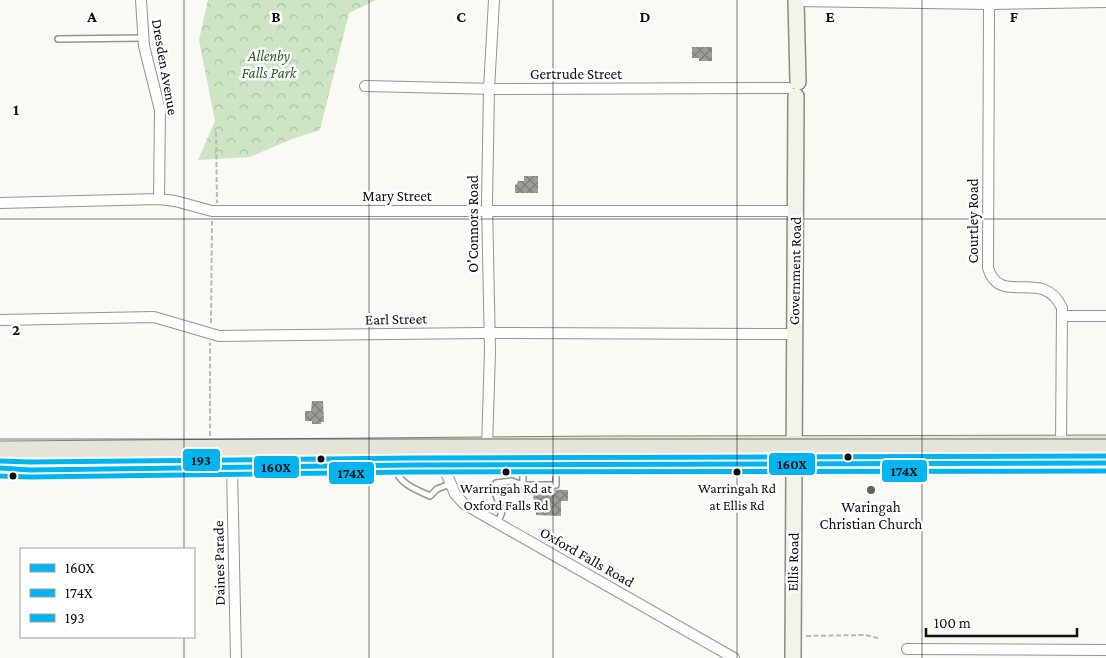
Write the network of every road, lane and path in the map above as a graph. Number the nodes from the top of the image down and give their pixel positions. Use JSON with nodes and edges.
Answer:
{"nodes":[{"id":1,"x":140,"y":0,"type":"edge"},
{"id":2,"x":494,"y":0,"type":"edge"},
{"id":3,"x":796,"y":1,"type":"edge"},
{"id":4,"x":1106,"y":2,"type":"edge"},
{"id":5,"x":989,"y":4,"type":"junction"},
{"id":6,"x":142,"y":38,"type":"junction"},
{"id":7,"x":58,"y":40,"type":"dead end"},
{"id":8,"x":365,"y":86,"type":"dead end"},
{"id":9,"x":489,"y":88,"type":"junction"},
{"id":10,"x":794,"y":88,"type":"junction"},
{"id":11,"x":216,"y":132,"type":"dead end"},
{"id":12,"x":159,"y":199,"type":"junction"},
{"id":13,"x":0,"y":203,"type":"edge"},
{"id":14,"x":217,"y":211,"type":"junction"},
{"id":15,"x":488,"y":211,"type":"junction"},
{"id":16,"x":796,"y":211,"type":"junction"},
{"id":17,"x":1062,"y":316,"type":"junction"},
{"id":18,"x":1106,"y":316,"type":"edge"},
{"id":19,"x":0,"y":320,"type":"edge"},
{"id":20,"x":488,"y":334,"type":"junction"},
{"id":21,"x":794,"y":334,"type":"junction"},
{"id":22,"x":1062,"y":445,"type":"junction"},
{"id":23,"x":1106,"y":445,"type":"edge"},
{"id":24,"x":793,"y":446,"type":"junction"},
{"id":25,"x":487,"y":447,"type":"junction"},
{"id":26,"x":0,"y":451,"type":"edge"},
{"id":27,"x":1106,"y":463,"type":"edge"},
{"id":28,"x":443,"y":465,"type":"junction"},
{"id":29,"x":523,"y":465,"type":"junction"},
{"id":30,"x":556,"y":465,"type":"junction"},
{"id":31,"x":794,"y":465,"type":"junction"},
{"id":32,"x":395,"y":466,"type":"junction"},
{"id":33,"x":0,"y":468,"type":"edge"},
{"id":34,"x":232,"y":468,"type":"junction"},
{"id":35,"x":451,"y":483,"type":"junction"},
{"id":36,"x":523,"y":484,"type":"junction"},
{"id":37,"x":497,"y":523,"type":"junction"},
{"id":38,"x":804,"y":636,"type":"dead end"},
{"id":39,"x":878,"y":638,"type":"dead end"},
{"id":40,"x":907,"y":650,"type":"dead end"},
{"id":41,"x":1106,"y":650,"type":"edge"},
{"id":42,"x":236,"y":658,"type":"edge"},
{"id":43,"x":734,"y":658,"type":"edge"},
{"id":44,"x":793,"y":658,"type":"edge"}],
"edges":[{"from":1,"to":6,"type":"street","name":"Dresden Avenue"},
{"from":2,"to":9,"type":"street","name":"O'Connors Road"},
{"from":3,"to":5,"type":"street"},
{"from":3,"to":10,"type":"street","name":"Government Road"},
{"from":4,"to":5,"type":"street"},
{"from":5,"to":17,"type":"street","name":"Courtley Road"},
{"from":6,"to":7,"type":"lane"},
{"from":6,"to":12,"type":"street","name":"Dresden Avenue"},
{"from":8,"to":9,"type":"street","name":"Gertrude Street"},
{"from":9,"to":10,"type":"street","name":"Gertrude Street"},
{"from":9,"to":15,"type":"street","name":"O'Connors Road"},
{"from":10,"to":16,"type":"street","name":"Government Road"},
{"from":11,"to":14,"type":"path"},
{"from":12,"to":13,"type":"street","name":"Mary Street"},
{"from":12,"to":14,"type":"street","name":"Mary Street"},
{"from":14,"to":15,"type":"street","name":"Mary Street"},
{"from":15,"to":16,"type":"street","name":"Mary Street"},
{"from":15,"to":20,"type":"street","name":"O'Connors Road"},
{"from":16,"to":21,"type":"street","name":"Government Road"},
{"from":17,"to":18,"type":"street"},
{"from":17,"to":22,"type":"street","name":"Courtley Road"},
{"from":19,"to":20,"type":"street","name":"Earl Street"},
{"from":20,"to":21,"type":"street","name":"Earl Street"},
{"from":20,"to":25,"type":"street","name":"O'Connors Road"},
{"from":21,"to":24,"type":"street","name":"Government Road"},
{"from":22,"to":23,"type":"highway"},
{"from":22,"to":24,"type":"highway"},
{"from":24,"to":25,"type":"highway"},
{"from":24,"to":31,"type":"street","name":"Government Road"},
{"from":25,"to":26,"type":"highway"},
{"from":27,"to":31,"type":"highway"},
{"from":28,"to":29,"type":"highway"},
{"from":28,"to":32,"type":"highway"},
{"from":28,"to":35,"type":"street","name":"Oxford Falls Road"},
{"from":29,"to":30,"type":"highway"},
{"from":29,"to":36,"type":"lane"},
{"from":30,"to":31,"type":"highway"},
{"from":30,"to":36,"type":"lane"},
{"from":31,"to":44,"type":"street","name":"Ellis Road"},
{"from":32,"to":34,"type":"highway"},
{"from":32,"to":35,"type":"lane"},
{"from":33,"to":34,"type":"highway"},
{"from":34,"to":42,"type":"street","name":"Daines Parade"},
{"from":35,"to":37,"type":"street","name":"Oxford Falls Road"},
{"from":36,"to":37,"type":"lane"},
{"from":37,"to":43,"type":"street","name":"Oxford Falls Road"},
{"from":38,"to":39,"type":"path"},
{"from":40,"to":41,"type":"street"}]}
